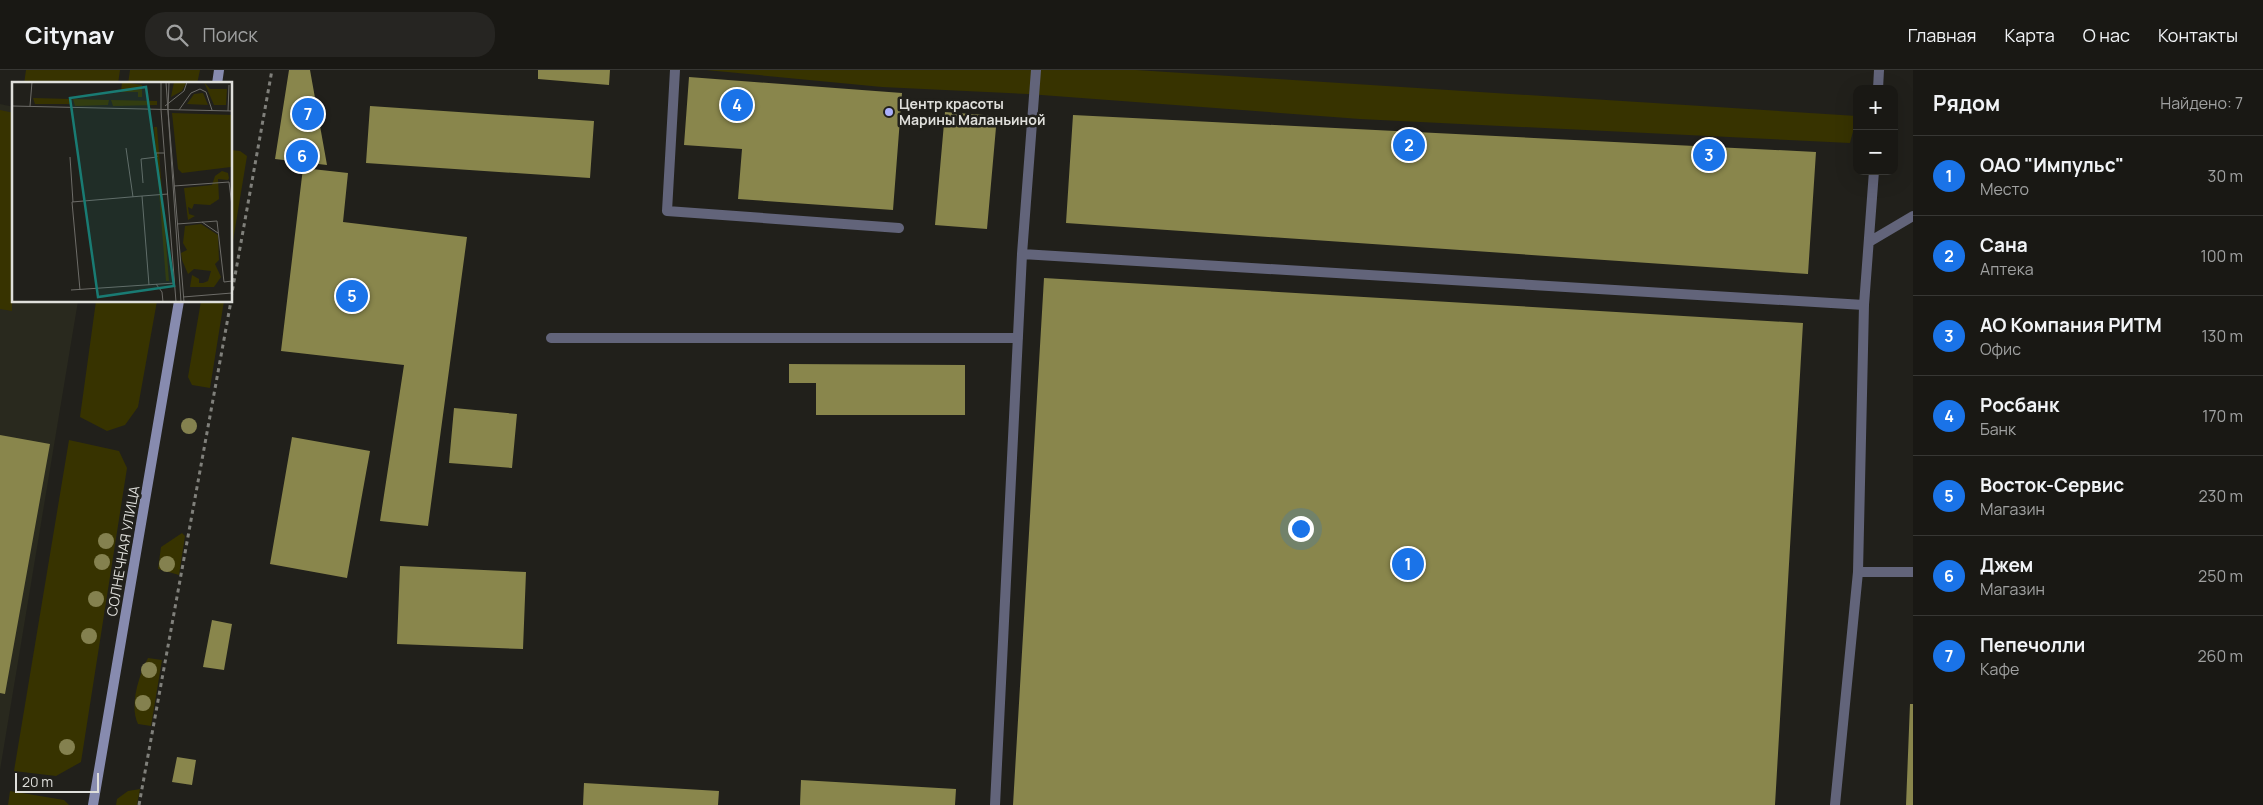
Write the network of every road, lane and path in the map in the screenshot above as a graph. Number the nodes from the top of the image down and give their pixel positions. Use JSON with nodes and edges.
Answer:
{"nodes":[{"id":1,"x":272,"y":70,"type":"edge"},
{"id":2,"x":675,"y":70,"type":"edge"},
{"id":3,"x":1036,"y":70,"type":"edge"},
{"id":4,"x":1879,"y":70,"type":"edge"},
{"id":5,"x":1878,"y":85,"type":"edge"},
{"id":6,"x":1874,"y":175,"type":"edge"},
{"id":7,"x":1913,"y":216,"type":"edge"},
{"id":8,"x":899,"y":228,"type":"dead end"},
{"id":9,"x":1869,"y":242,"type":"junction"},
{"id":10,"x":1022,"y":254,"type":"junction"},
{"id":11,"x":232,"y":294,"type":"edge"},
{"id":12,"x":179,"y":302,"type":"edge"},
{"id":13,"x":231,"y":302,"type":"edge"},
{"id":14,"x":1864,"y":305,"type":"junction"},
{"id":15,"x":550,"y":338,"type":"dead end"},
{"id":16,"x":1018,"y":338,"type":"junction"},
{"id":17,"x":1858,"y":572,"type":"junction"},
{"id":18,"x":1913,"y":572,"type":"edge"},
{"id":19,"x":93,"y":805,"type":"edge"},
{"id":20,"x":139,"y":805,"type":"edge"},
{"id":21,"x":995,"y":805,"type":"edge"},
{"id":22,"x":1835,"y":805,"type":"edge"}],
"edges":[{"from":1,"to":11,"type":"path"},
{"from":2,"to":8,"type":"lane"},
{"from":3,"to":10,"type":"lane"},
{"from":4,"to":5,"type":"lane"},
{"from":6,"to":9,"type":"lane"},
{"from":7,"to":9,"type":"lane"},
{"from":9,"to":14,"type":"lane"},
{"from":10,"to":14,"type":"lane"},
{"from":10,"to":16,"type":"lane"},
{"from":12,"to":19,"type":"main road","name":"СОЛНЕЧНАЯ УЛИЦА"},
{"from":13,"to":20,"type":"path"},
{"from":14,"to":17,"type":"lane"},
{"from":15,"to":16,"type":"lane"},
{"from":16,"to":21,"type":"lane"},
{"from":17,"to":18,"type":"lane"},
{"from":17,"to":22,"type":"lane"}]}
